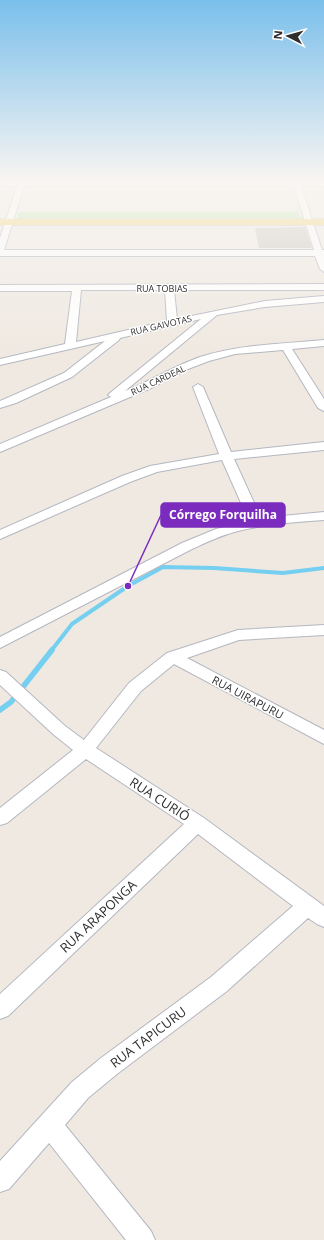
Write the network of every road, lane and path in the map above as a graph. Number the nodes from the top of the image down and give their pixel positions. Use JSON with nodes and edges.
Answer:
{"nodes":[{"id":1,"x":3,"y":237,"type":"edge"},
{"id":2,"x":315,"y":237,"type":"edge"},
{"id":3,"x":0,"y":252,"type":"edge"},
{"id":4,"x":321,"y":253,"type":"edge"},
{"id":5,"x":324,"y":269,"type":"edge"},
{"id":6,"x":324,"y":287,"type":"edge"},
{"id":7,"x":0,"y":288,"type":"edge"},
{"id":8,"x":77,"y":288,"type":"junction"},
{"id":9,"x":169,"y":288,"type":"junction"},
{"id":10,"x":324,"y":299,"type":"edge"},
{"id":11,"x":214,"y":313,"type":"junction"},
{"id":12,"x":172,"y":322,"type":"junction"},
{"id":13,"x":118,"y":335,"type":"junction"},
{"id":14,"x":324,"y":343,"type":"edge"},
{"id":15,"x":70,"y":346,"type":"junction"},
{"id":16,"x":286,"y":346,"type":"junction"},
{"id":17,"x":0,"y":362,"type":"edge"},
{"id":18,"x":198,"y":387,"type":"dead end"},
{"id":19,"x":0,"y":405,"type":"edge"},
{"id":20,"x":102,"y":405,"type":"junction"},
{"id":21,"x":324,"y":408,"type":"edge"},
{"id":22,"x":324,"y":446,"type":"edge"},
{"id":23,"x":0,"y":448,"type":"edge"},
{"id":24,"x":226,"y":456,"type":"junction"},
{"id":25,"x":324,"y":516,"type":"edge"},
{"id":26,"x":257,"y":523,"type":"junction"},
{"id":27,"x":0,"y":535,"type":"edge"},
{"id":28,"x":324,"y":630,"type":"edge"},
{"id":29,"x":0,"y":643,"type":"edge"},
{"id":30,"x":172,"y":656,"type":"junction"},
{"id":31,"x":0,"y":676,"type":"edge"},
{"id":32,"x":324,"y":738,"type":"edge"},
{"id":33,"x":85,"y":750,"type":"junction"},
{"id":34,"x":0,"y":818,"type":"edge"},
{"id":35,"x":197,"y":824,"type":"junction"},
{"id":36,"x":315,"y":912,"type":"edge"},
{"id":37,"x":0,"y":1009,"type":"edge"},
{"id":38,"x":49,"y":1124,"type":"junction"},
{"id":39,"x":0,"y":1180,"type":"edge"},
{"id":40,"x":142,"y":1240,"type":"edge"}],
"edges":[{"from":1,"to":3,"type":"street"},
{"from":2,"to":4,"type":"street"},
{"from":3,"to":4,"type":"street"},
{"from":4,"to":5,"type":"street"},
{"from":6,"to":9,"type":"street","name":"RUA TOBIAS"},
{"from":7,"to":8,"type":"street","name":"RUA TOBIAS"},
{"from":8,"to":9,"type":"street","name":"RUA TOBIAS"},
{"from":8,"to":15,"type":"street"},
{"from":9,"to":12,"type":"street"},
{"from":10,"to":11,"type":"street","name":"RUA GAIVOTAS"},
{"from":11,"to":12,"type":"street","name":"RUA GAIVOTAS"},
{"from":11,"to":20,"type":"street"},
{"from":12,"to":13,"type":"street","name":"RUA GAIVOTAS"},
{"from":13,"to":15,"type":"street","name":"RUA GAIVOTAS"},
{"from":13,"to":19,"type":"street"},
{"from":14,"to":16,"type":"street","name":"RUA CARDEAL"},
{"from":15,"to":17,"type":"street","name":"RUA GAIVOTAS"},
{"from":16,"to":20,"type":"street","name":"RUA CARDEAL"},
{"from":16,"to":21,"type":"street"},
{"from":18,"to":24,"type":"street"},
{"from":20,"to":23,"type":"street","name":"RUA CARDEAL"},
{"from":22,"to":24,"type":"street"},
{"from":24,"to":26,"type":"street"},
{"from":24,"to":27,"type":"street"},
{"from":25,"to":26,"type":"street"},
{"from":26,"to":29,"type":"street"},
{"from":28,"to":30,"type":"street"},
{"from":30,"to":32,"type":"street","name":"RUA UIRAPURU"},
{"from":30,"to":33,"type":"street"},
{"from":31,"to":33,"type":"street","name":"RUA CURIÓ"},
{"from":33,"to":34,"type":"street"},
{"from":33,"to":35,"type":"street","name":"RUA CURIÓ"},
{"from":35,"to":36,"type":"street","name":"RUA CURIÓ"},
{"from":35,"to":37,"type":"street","name":"RUA ARAPONGA"},
{"from":36,"to":38,"type":"street","name":"RUA TAPICURU"},
{"from":38,"to":39,"type":"street","name":"RUA TAPICURU"},
{"from":38,"to":40,"type":"street"}]}
